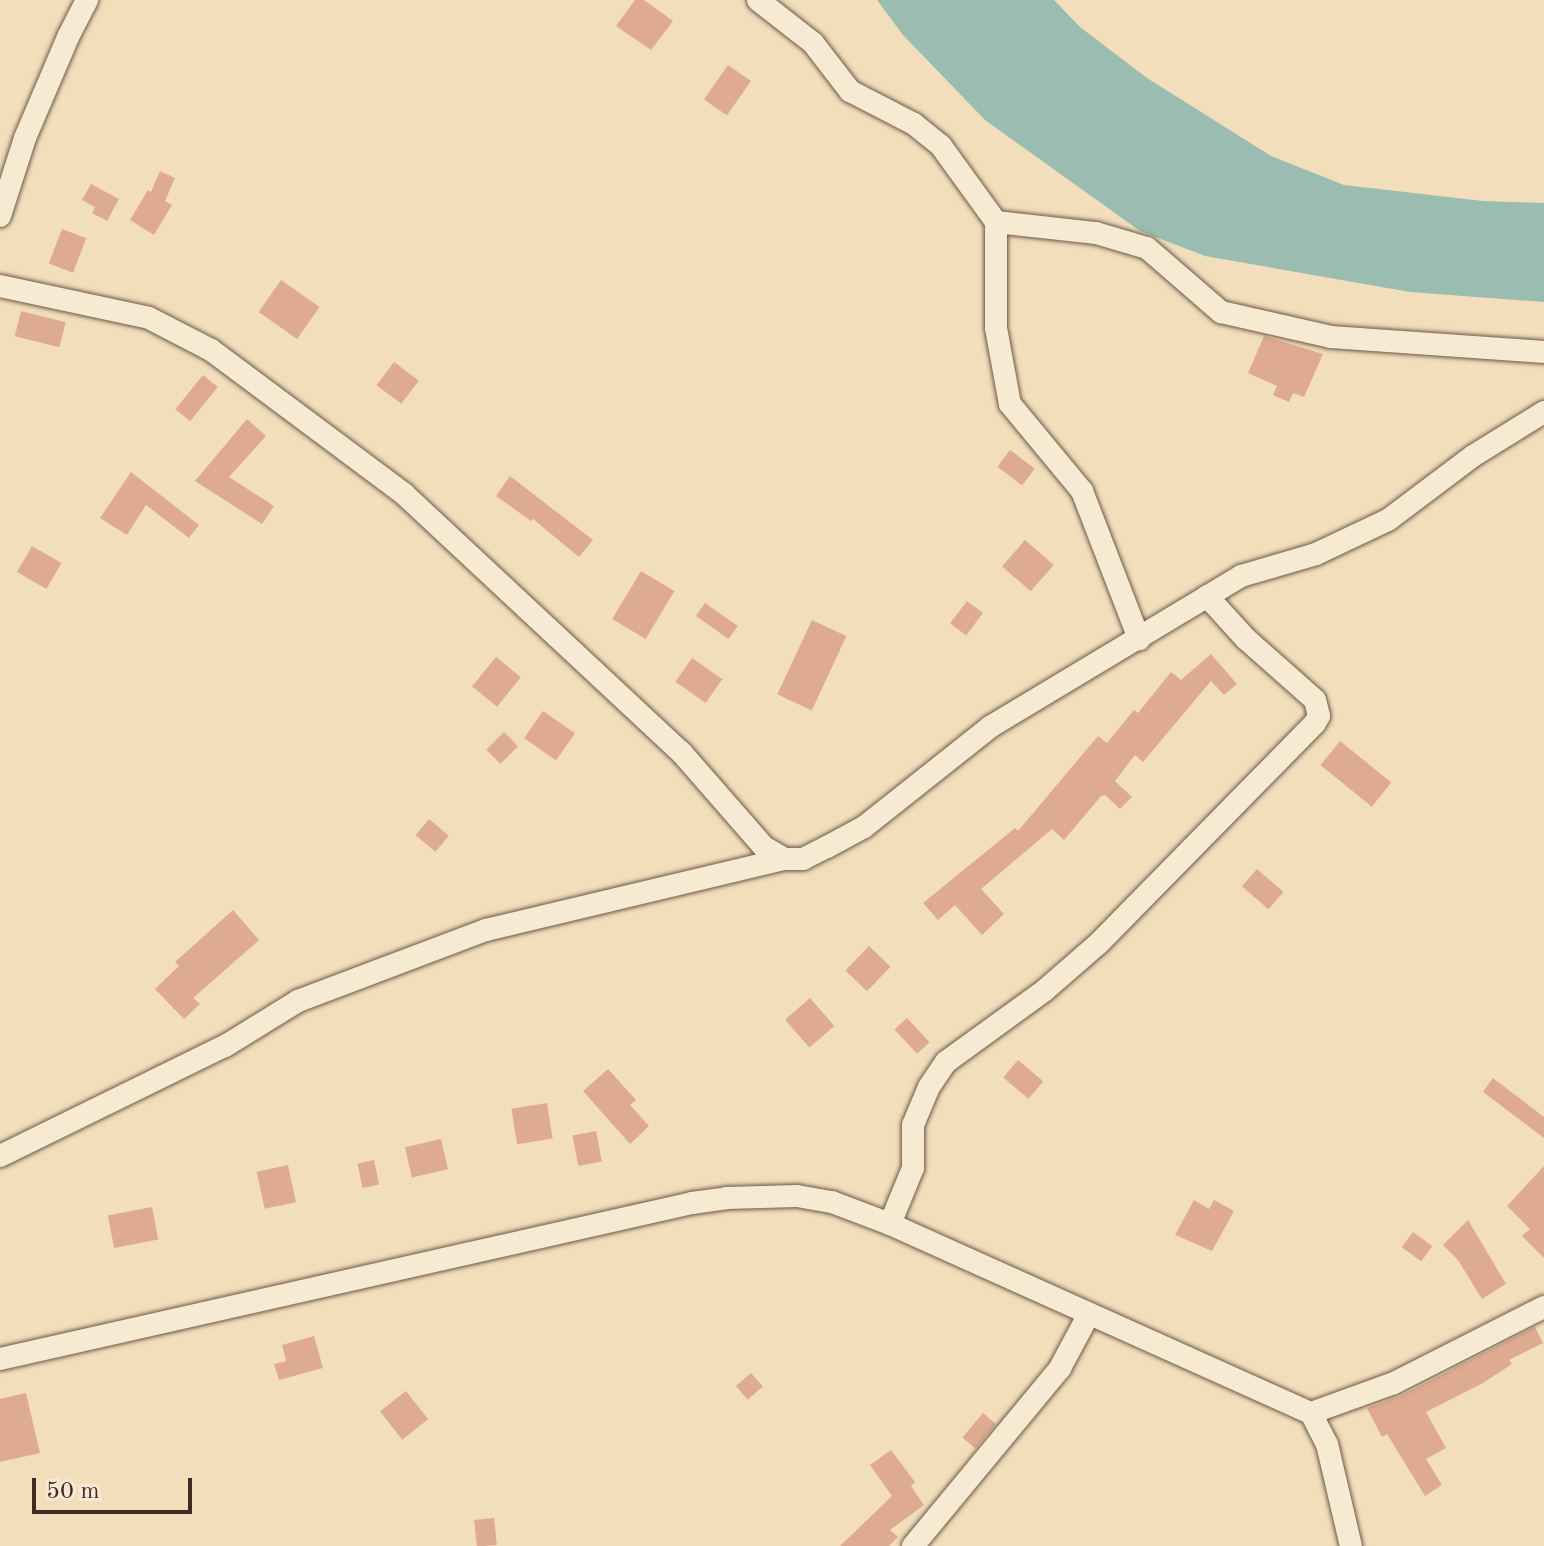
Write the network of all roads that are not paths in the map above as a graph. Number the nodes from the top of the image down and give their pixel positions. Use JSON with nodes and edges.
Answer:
{"nodes":[{"id":1,"x":87,"y":0,"type":"edge"},
{"id":2,"x":758,"y":0,"type":"edge"},
{"id":3,"x":0,"y":216,"type":"edge"},
{"id":4,"x":996,"y":222,"type":"junction"},
{"id":5,"x":0,"y":286,"type":"edge"},
{"id":6,"x":1544,"y":352,"type":"edge"},
{"id":7,"x":1544,"y":412,"type":"edge"},
{"id":8,"x":1207,"y":596,"type":"junction"},
{"id":9,"x":1139,"y":639,"type":"junction"},
{"id":10,"x":785,"y":859,"type":"junction"},
{"id":11,"x":0,"y":1156,"type":"edge"},
{"id":12,"x":890,"y":1224,"type":"junction"},
{"id":13,"x":1544,"y":1307,"type":"edge"},
{"id":14,"x":1089,"y":1314,"type":"junction"},
{"id":15,"x":0,"y":1359,"type":"edge"},
{"id":16,"x":1311,"y":1413,"type":"junction"},
{"id":17,"x":913,"y":1546,"type":"edge"},
{"id":18,"x":1351,"y":1546,"type":"edge"}],
"edges":[{"from":1,"to":3,"type":"street"},
{"from":2,"to":4,"type":"street"},
{"from":4,"to":6,"type":"street"},
{"from":4,"to":9,"type":"street"},
{"from":5,"to":10,"type":"street"},
{"from":7,"to":8,"type":"street"},
{"from":8,"to":9,"type":"street"},
{"from":8,"to":12,"type":"street"},
{"from":9,"to":10,"type":"street"},
{"from":10,"to":11,"type":"street"},
{"from":12,"to":14,"type":"street"},
{"from":12,"to":15,"type":"street"},
{"from":13,"to":16,"type":"street"},
{"from":14,"to":16,"type":"street"},
{"from":14,"to":17,"type":"street"},
{"from":16,"to":18,"type":"street"}]}
